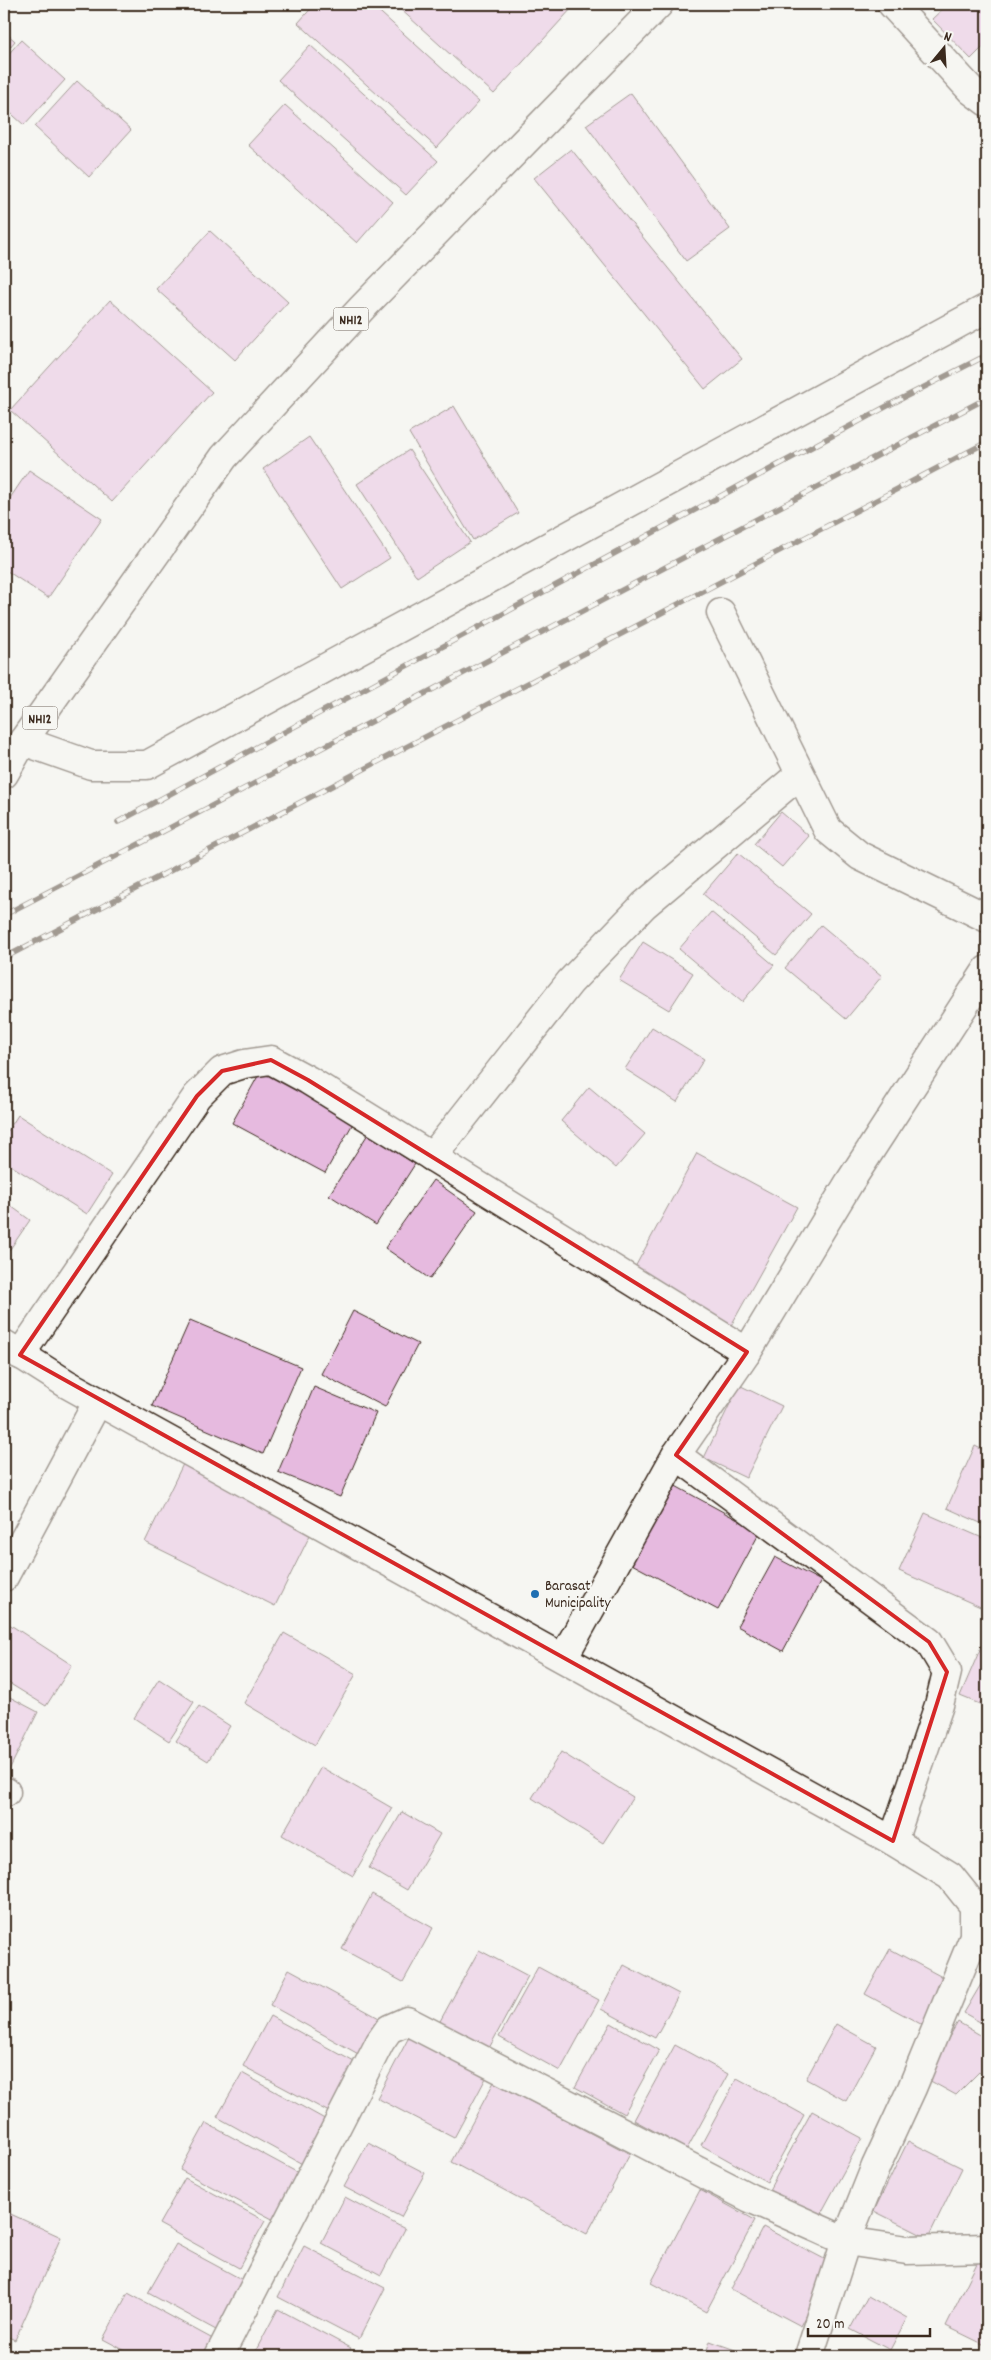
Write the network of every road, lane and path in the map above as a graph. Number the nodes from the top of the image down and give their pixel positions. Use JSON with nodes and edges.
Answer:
{"nodes":[{"id":1,"x":659,"y":4,"type":"edge"},
{"id":2,"x":892,"y":4,"type":"edge"},
{"id":3,"x":987,"y":102,"type":"edge"},
{"id":4,"x":987,"y":308,"type":"edge"},
{"id":5,"x":721,"y":613,"type":"dead end"},
{"id":6,"x":23,"y":741,"type":"junction"},
{"id":7,"x":4,"y":774,"type":"edge"},
{"id":8,"x":799,"y":775,"type":"junction"},
{"id":9,"x":987,"y":918,"type":"edge"},
{"id":10,"x":987,"y":970,"type":"edge"},
{"id":11,"x":432,"y":1157,"type":"junction"},
{"id":12,"x":12,"y":1350,"type":"edge"},
{"id":13,"x":748,"y":1352,"type":"junction"},
{"id":14,"x":98,"y":1401,"type":"junction"},
{"id":15,"x":676,"y":1456,"type":"junction"},
{"id":16,"x":4,"y":1577,"type":"edge"},
{"id":17,"x":563,"y":1658,"type":"junction"},
{"id":18,"x":893,"y":1842,"type":"junction"},
{"id":19,"x":950,"y":1876,"type":"junction"},
{"id":20,"x":987,"y":1898,"type":"edge"},
{"id":21,"x":846,"y":2242,"type":"junction"},
{"id":22,"x":987,"y":2248,"type":"edge"},
{"id":23,"x":219,"y":2356,"type":"edge"},
{"id":24,"x":809,"y":2356,"type":"edge"}],
"edges":[{"from":1,"to":6,"type":"main road","number":"NH12"},
{"from":2,"to":3,"type":"main road"},
{"from":4,"to":6,"type":"main road"},
{"from":5,"to":8,"type":"main road"},
{"from":6,"to":7,"type":"main road","number":"NH12"},
{"from":8,"to":9,"type":"main road"},
{"from":8,"to":11,"type":"main road"},
{"from":10,"to":13,"type":"main road"},
{"from":11,"to":12,"type":"main road"},
{"from":11,"to":13,"type":"main road"},
{"from":12,"to":14,"type":"main road"},
{"from":13,"to":15,"type":"main road"},
{"from":14,"to":16,"type":"main road"},
{"from":14,"to":17,"type":"main road"},
{"from":15,"to":17,"type":"main road"},
{"from":15,"to":18,"type":"main road"},
{"from":17,"to":18,"type":"main road"},
{"from":18,"to":19,"type":"main road"},
{"from":19,"to":20,"type":"main road"},
{"from":19,"to":21,"type":"main road"},
{"from":21,"to":22,"type":"main road"},
{"from":21,"to":23,"type":"main road"},
{"from":21,"to":24,"type":"main road"}]}
